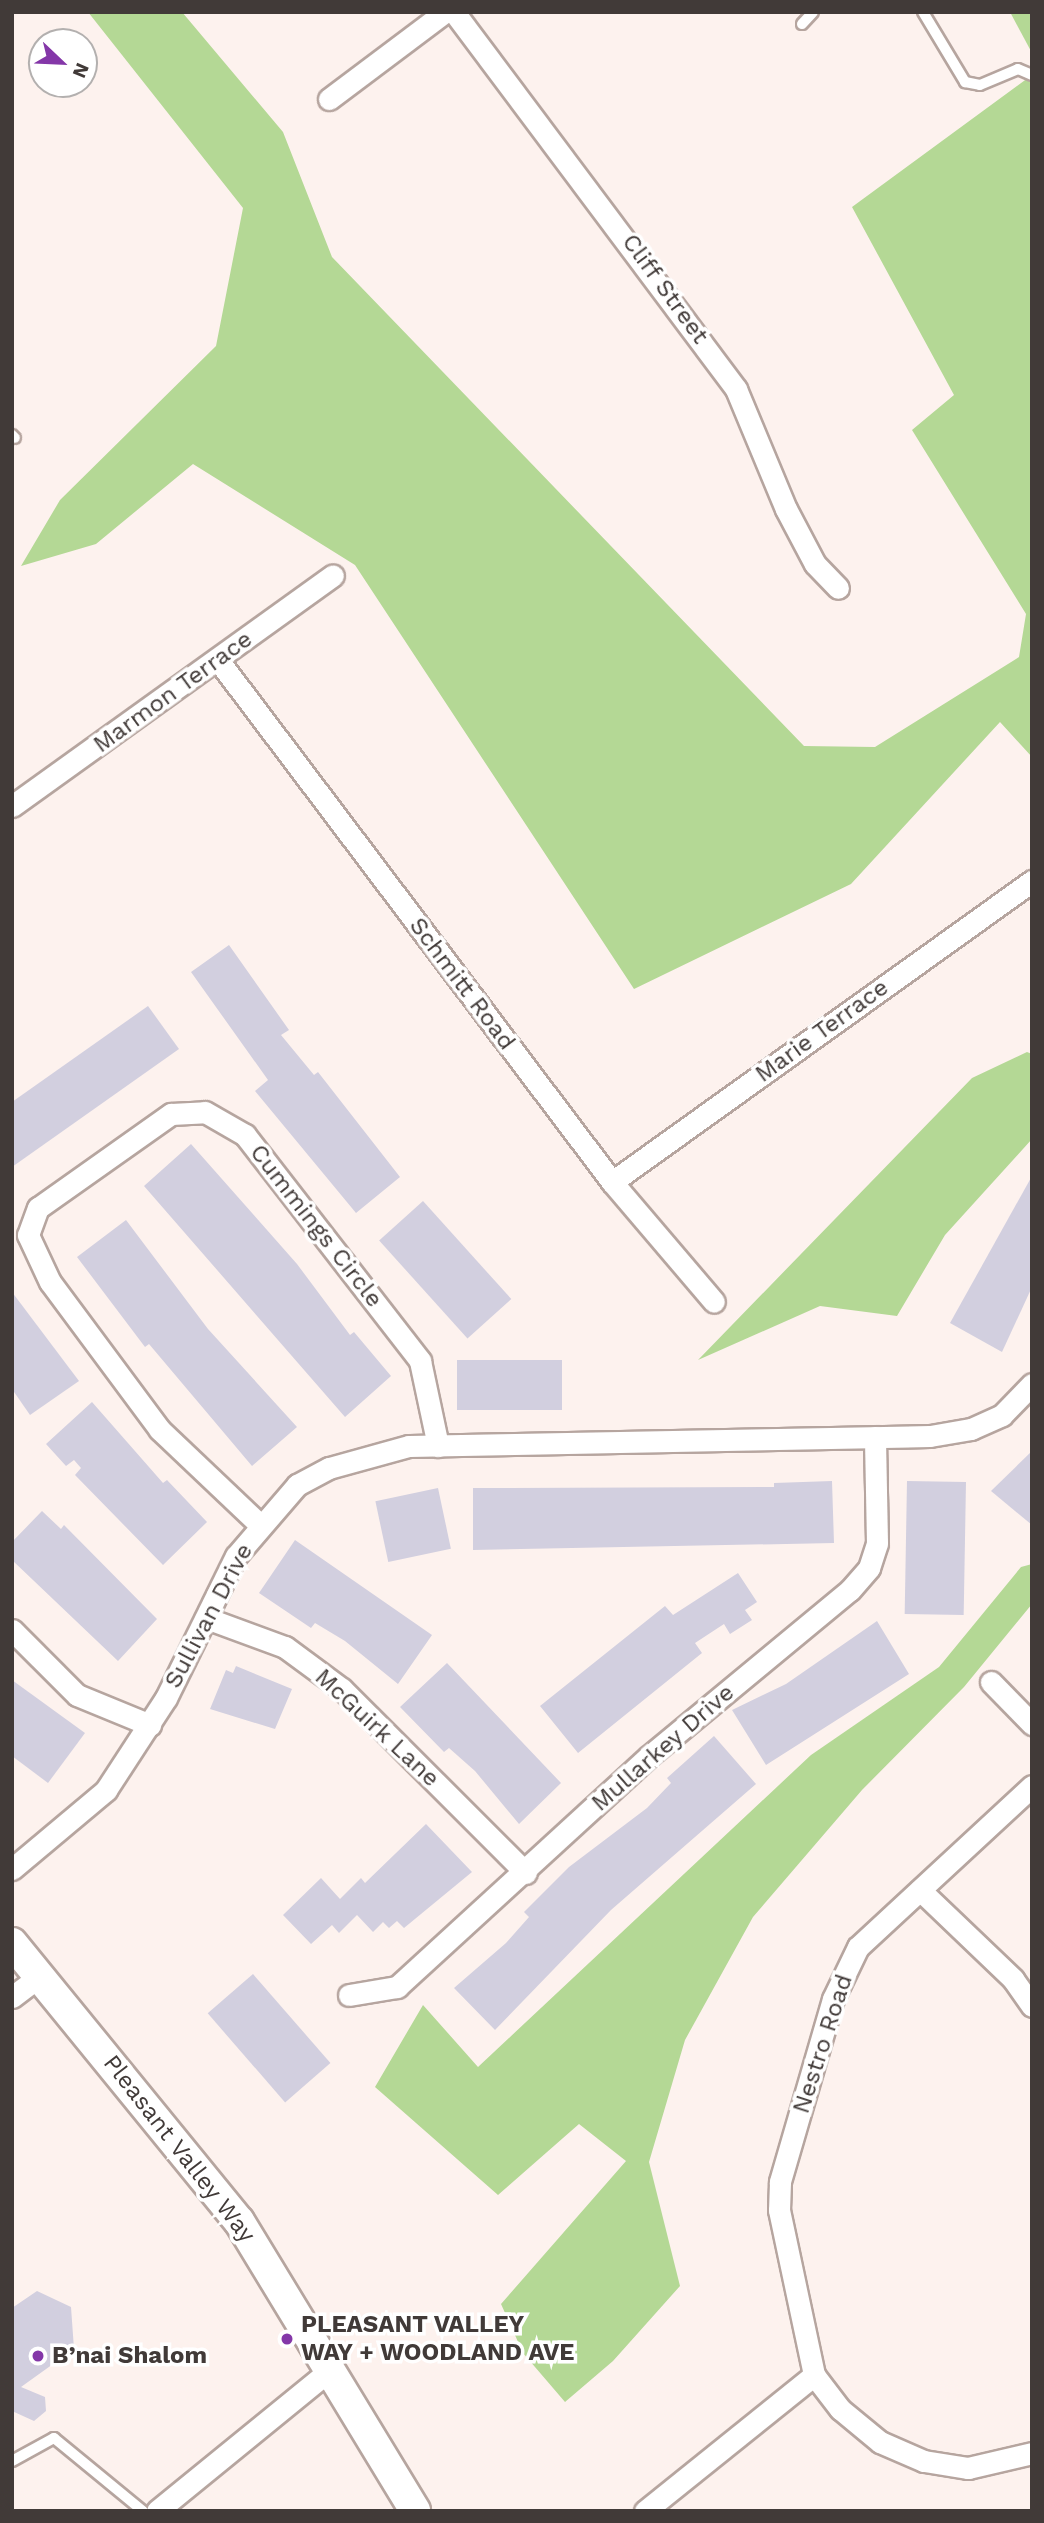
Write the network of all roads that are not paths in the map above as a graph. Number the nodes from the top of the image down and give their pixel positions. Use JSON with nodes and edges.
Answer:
{"nodes":[{"id":1,"x":445,"y":12,"type":"edge"},
{"id":2,"x":454,"y":12,"type":"edge"},
{"id":3,"x":813,"y":12,"type":"edge"},
{"id":4,"x":923,"y":12,"type":"edge"},
{"id":5,"x":802,"y":24,"type":"dead end"},
{"id":6,"x":1032,"y":75,"type":"edge"},
{"id":7,"x":328,"y":99,"type":"dead end"},
{"id":8,"x":333,"y":575,"type":"dead end"},
{"id":9,"x":838,"y":588,"type":"dead end"},
{"id":10,"x":218,"y":660,"type":"junction"},
{"id":11,"x":12,"y":806,"type":"edge"},
{"id":12,"x":1032,"y":881,"type":"edge"},
{"id":13,"x":612,"y":1181,"type":"junction"},
{"id":14,"x":714,"y":1302,"type":"dead end"},
{"id":15,"x":1032,"y":1384,"type":"edge"},
{"id":16,"x":875,"y":1437,"type":"junction"},
{"id":17,"x":438,"y":1446,"type":"junction"},
{"id":18,"x":258,"y":1524,"type":"junction"},
{"id":19,"x":206,"y":1618,"type":"junction"},
{"id":20,"x":12,"y":1630,"type":"edge"},
{"id":21,"x":991,"y":1682,"type":"dead end"},
{"id":22,"x":1032,"y":1724,"type":"edge"},
{"id":23,"x":150,"y":1725,"type":"junction"},
{"id":24,"x":1032,"y":1786,"type":"edge"},
{"id":25,"x":12,"y":1869,"type":"edge"},
{"id":26,"x":526,"y":1873,"type":"junction"},
{"id":27,"x":920,"y":1890,"type":"junction"},
{"id":28,"x":12,"y":1943,"type":"edge"},
{"id":29,"x":40,"y":1976,"type":"junction"},
{"id":30,"x":349,"y":1995,"type":"dead end"},
{"id":31,"x":12,"y":1997,"type":"edge"},
{"id":32,"x":1032,"y":2006,"type":"edge"},
{"id":33,"x":331,"y":2369,"type":"junction"},
{"id":34,"x":814,"y":2375,"type":"junction"},
{"id":35,"x":1032,"y":2453,"type":"edge"},
{"id":36,"x":12,"y":2461,"type":"edge"},
{"id":37,"x":143,"y":2511,"type":"edge"},
{"id":38,"x":157,"y":2511,"type":"edge"},
{"id":39,"x":415,"y":2511,"type":"edge"},
{"id":40,"x":645,"y":2511,"type":"edge"}],
"edges":[{"from":1,"to":7,"type":"street"},
{"from":2,"to":9,"type":"street","name":"Cliff Street"},
{"from":3,"to":5,"type":"lane"},
{"from":4,"to":6,"type":"lane"},
{"from":8,"to":10,"type":"street","name":"Marmon Terrace"},
{"from":10,"to":11,"type":"street","name":"Marmon Terrace"},
{"from":10,"to":13,"type":"street","name":"Schmitt Road"},
{"from":12,"to":13,"type":"street","name":"Marie Terrace"},
{"from":13,"to":14,"type":"street","name":"Schmitt Road"},
{"from":15,"to":16,"type":"street"},
{"from":16,"to":17,"type":"street","name":"Sullivan Drive"},
{"from":16,"to":26,"type":"street","name":"Mullarkey Drive"},
{"from":17,"to":18,"type":"street","name":"Sullivan Drive"},
{"from":17,"to":18,"type":"street","name":"Cummings Circle"},
{"from":18,"to":19,"type":"street","name":"Sullivan Drive"},
{"from":19,"to":23,"type":"street","name":"Sullivan Drive"},
{"from":19,"to":26,"type":"street","name":"McGuirk Lane"},
{"from":20,"to":23,"type":"street"},
{"from":21,"to":22,"type":"street"},
{"from":23,"to":25,"type":"street","name":"Sullivan Drive"},
{"from":24,"to":27,"type":"street","name":"Nestro Road"},
{"from":26,"to":30,"type":"street","name":"Mullarkey Drive"},
{"from":27,"to":32,"type":"street"},
{"from":27,"to":34,"type":"street","name":"Nestro Road"},
{"from":28,"to":29,"type":"main road","name":"Pleasant Valley Way"},
{"from":29,"to":31,"type":"street"},
{"from":29,"to":33,"type":"main road","name":"Pleasant Valley Way"},
{"from":33,"to":38,"type":"street"},
{"from":33,"to":39,"type":"main road","name":"Pleasant Valley Way"},
{"from":34,"to":35,"type":"street","name":"Nestro Road"},
{"from":34,"to":40,"type":"street"},
{"from":36,"to":37,"type":"lane"}]}
